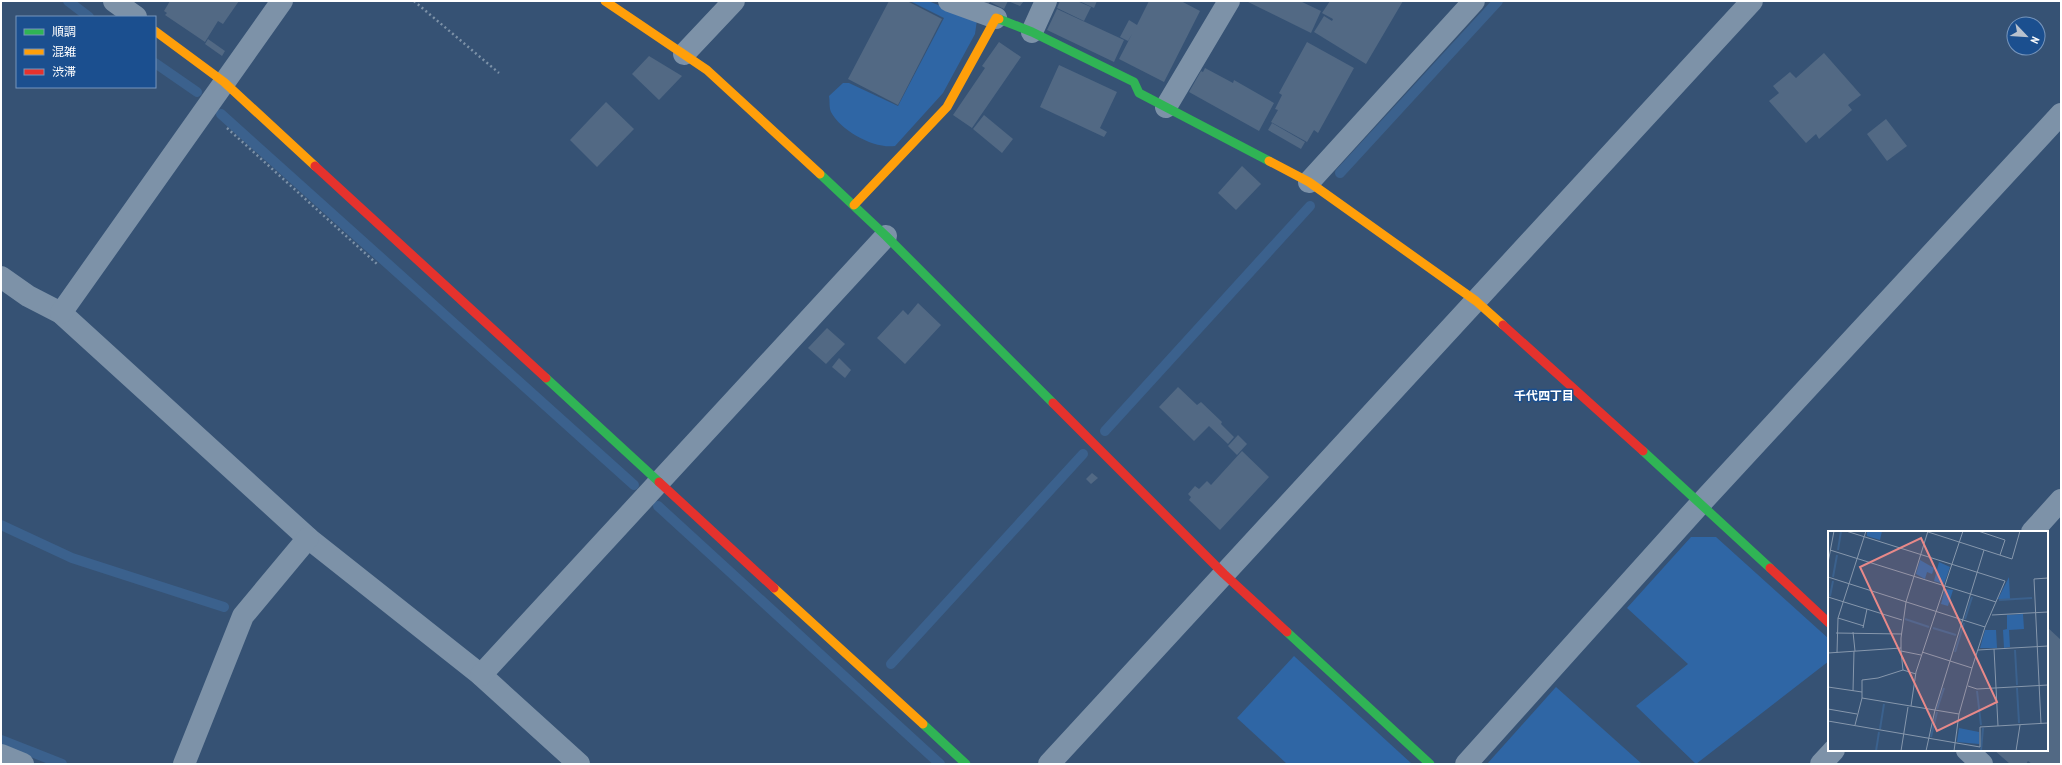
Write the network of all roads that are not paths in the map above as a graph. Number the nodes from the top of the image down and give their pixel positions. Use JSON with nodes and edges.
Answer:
{"nodes":[{"id":1,"x":114,"y":1,"type":"edge"},
{"id":2,"x":282,"y":1,"type":"edge"},
{"id":3,"x":605,"y":1,"type":"edge"},
{"id":4,"x":734,"y":1,"type":"edge"},
{"id":5,"x":949,"y":1,"type":"edge"},
{"id":6,"x":1046,"y":1,"type":"edge"},
{"id":7,"x":1229,"y":1,"type":"edge"},
{"id":8,"x":1474,"y":1,"type":"edge"},
{"id":9,"x":1752,"y":1,"type":"edge"},
{"id":10,"x":135,"y":16,"type":"edge"},
{"id":11,"x":996,"y":18,"type":"junction"},
{"id":12,"x":156,"y":32,"type":"edge"},
{"id":13,"x":1032,"y":32,"type":"junction"},
{"id":14,"x":684,"y":54,"type":"junction"},
{"id":15,"x":224,"y":82,"type":"junction"},
{"id":16,"x":1166,"y":107,"type":"junction"},
{"id":17,"x":2061,"y":114,"type":"edge"},
{"id":18,"x":1310,"y":182,"type":"junction"},
{"id":19,"x":854,"y":205,"type":"junction"},
{"id":20,"x":886,"y":236,"type":"junction"},
{"id":21,"x":1,"y":277,"type":"edge"},
{"id":22,"x":1476,"y":301,"type":"junction"},
{"id":23,"x":61,"y":313,"type":"junction"},
{"id":24,"x":660,"y":482,"type":"junction"},
{"id":25,"x":2061,"y":500,"type":"edge"},
{"id":26,"x":1701,"y":503,"type":"junction"},
{"id":27,"x":2033,"y":531,"type":"edge"},
{"id":28,"x":308,"y":538,"type":"junction"},
{"id":29,"x":1224,"y":574,"type":"junction"},
{"id":30,"x":1828,"y":622,"type":"edge"},
{"id":31,"x":481,"y":675,"type":"junction"},
{"id":32,"x":1833,"y":751,"type":"edge"},
{"id":33,"x":1968,"y":751,"type":"edge"},
{"id":34,"x":1,"y":755,"type":"edge"},
{"id":35,"x":23,"y":764,"type":"edge"},
{"id":36,"x":184,"y":764,"type":"edge"},
{"id":37,"x":579,"y":764,"type":"edge"},
{"id":38,"x":966,"y":764,"type":"edge"},
{"id":39,"x":1049,"y":764,"type":"edge"},
{"id":40,"x":1430,"y":764,"type":"edge"},
{"id":41,"x":1466,"y":764,"type":"edge"},
{"id":42,"x":1821,"y":764,"type":"edge"},
{"id":43,"x":1982,"y":764,"type":"edge"}],
"edges":[{"from":1,"to":10,"type":"street"},
{"from":2,"to":15,"type":"street"},
{"from":3,"to":14,"type":"street"},
{"from":4,"to":14,"type":"street"},
{"from":5,"to":11,"type":"street"},
{"from":6,"to":13,"type":"street"},
{"from":7,"to":16,"type":"street"},
{"from":8,"to":18,"type":"street"},
{"from":9,"to":22,"type":"street"},
{"from":11,"to":13,"type":"street"},
{"from":11,"to":19,"type":"street"},
{"from":12,"to":15,"type":"street"},
{"from":13,"to":16,"type":"street"},
{"from":14,"to":19,"type":"street"},
{"from":15,"to":23,"type":"street"},
{"from":15,"to":24,"type":"street"},
{"from":16,"to":18,"type":"street"},
{"from":17,"to":26,"type":"street"},
{"from":18,"to":22,"type":"street"},
{"from":19,"to":20,"type":"street"},
{"from":20,"to":24,"type":"street"},
{"from":20,"to":29,"type":"street"},
{"from":21,"to":23,"type":"street"},
{"from":22,"to":26,"type":"street"},
{"from":22,"to":29,"type":"street"},
{"from":23,"to":28,"type":"street"},
{"from":24,"to":31,"type":"street"},
{"from":24,"to":38,"type":"street"},
{"from":25,"to":27,"type":"street"},
{"from":26,"to":30,"type":"street"},
{"from":26,"to":41,"type":"street"},
{"from":28,"to":31,"type":"street"},
{"from":28,"to":36,"type":"street"},
{"from":29,"to":39,"type":"street"},
{"from":29,"to":40,"type":"street"},
{"from":31,"to":37,"type":"street"},
{"from":32,"to":42,"type":"street"},
{"from":33,"to":43,"type":"street"},
{"from":34,"to":35,"type":"street"}]}
